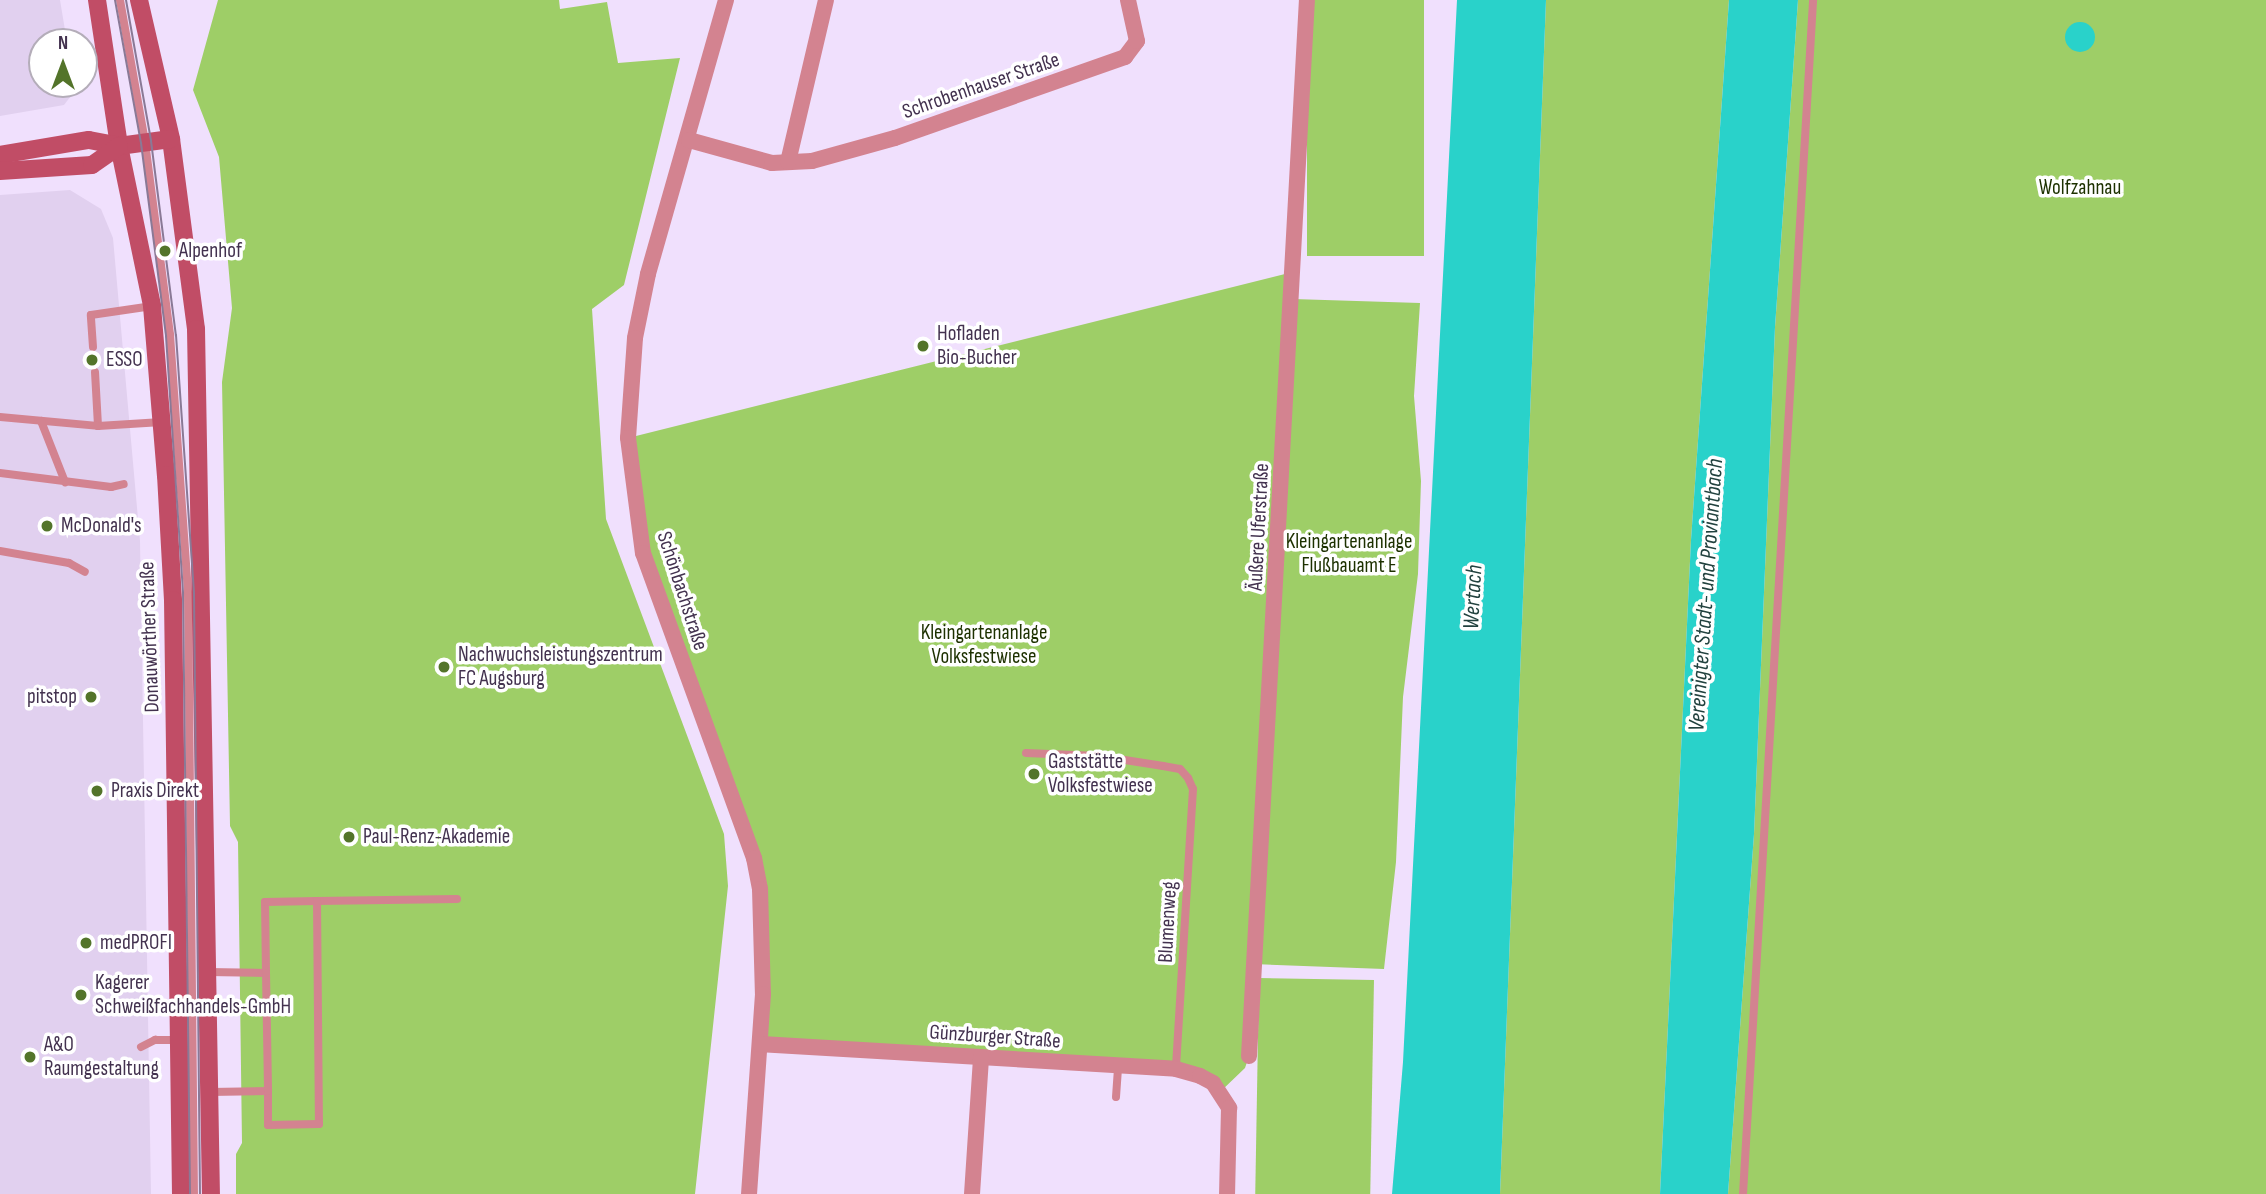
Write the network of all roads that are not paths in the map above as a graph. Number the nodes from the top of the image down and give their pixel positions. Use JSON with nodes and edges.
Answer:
{"nodes":[{"id":1,"x":97,"y":0,"type":"edge"},
{"id":2,"x":120,"y":0,"type":"edge"},
{"id":3,"x":139,"y":0,"type":"edge"},
{"id":4,"x":726,"y":0,"type":"edge"},
{"id":5,"x":826,"y":0,"type":"edge"},
{"id":6,"x":1128,"y":0,"type":"edge"},
{"id":7,"x":1307,"y":0,"type":"edge"},
{"id":8,"x":1813,"y":0,"type":"edge"},
{"id":9,"x":171,"y":139,"type":"junction"},
{"id":10,"x":689,"y":140,"type":"junction"},
{"id":11,"x":145,"y":142,"type":"junction"},
{"id":12,"x":118,"y":146,"type":"junction"},
{"id":13,"x":0,"y":155,"type":"edge"},
{"id":14,"x":788,"y":162,"type":"junction"},
{"id":15,"x":0,"y":171,"type":"edge"},
{"id":16,"x":152,"y":306,"type":"junction"},
{"id":17,"x":93,"y":347,"type":"dead end"},
{"id":18,"x":95,"y":372,"type":"dead end"},
{"id":19,"x":0,"y":417,"type":"edge"},
{"id":20,"x":41,"y":421,"type":"junction"},
{"id":21,"x":162,"y":422,"type":"junction"},
{"id":22,"x":98,"y":426,"type":"junction"},
{"id":23,"x":0,"y":473,"type":"edge"},
{"id":24,"x":65,"y":482,"type":"junction"},
{"id":25,"x":124,"y":484,"type":"dead end"},
{"id":26,"x":0,"y":551,"type":"edge"},
{"id":27,"x":86,"y":572,"type":"dead end"},
{"id":28,"x":1026,"y":753,"type":"dead end"},
{"id":29,"x":457,"y":899,"type":"dead end"},
{"id":30,"x":317,"y":901,"type":"junction"},
{"id":31,"x":208,"y":972,"type":"junction"},
{"id":32,"x":266,"y":973,"type":"junction"},
{"id":33,"x":179,"y":1040,"type":"junction"},
{"id":34,"x":761,"y":1044,"type":"junction"},
{"id":35,"x":141,"y":1047,"type":"dead end"},
{"id":36,"x":1249,"y":1056,"type":"dead end"},
{"id":37,"x":981,"y":1057,"type":"junction"},
{"id":38,"x":1118,"y":1066,"type":"junction"},
{"id":39,"x":1176,"y":1069,"type":"junction"},
{"id":40,"x":268,"y":1091,"type":"junction"},
{"id":41,"x":210,"y":1092,"type":"junction"},
{"id":42,"x":1116,"y":1097,"type":"dead end"},
{"id":43,"x":181,"y":1194,"type":"edge"},
{"id":44,"x":194,"y":1194,"type":"edge"},
{"id":45,"x":211,"y":1194,"type":"edge"},
{"id":46,"x":749,"y":1194,"type":"edge"},
{"id":47,"x":972,"y":1194,"type":"edge"},
{"id":48,"x":1227,"y":1194,"type":"edge"},
{"id":49,"x":1743,"y":1194,"type":"edge"}],
"edges":[{"from":1,"to":12,"type":"main road","name":"Donauwörther Straße"},
{"from":2,"to":11,"type":"lane"},
{"from":3,"to":9,"type":"main road"},
{"from":4,"to":10,"type":"street","name":"Schönbachstraße"},
{"from":5,"to":14,"type":"street"},
{"from":6,"to":14,"type":"street","name":"Schrobenhauser Straße"},
{"from":7,"to":36,"type":"street","name":"Äußere Uferstraße"},
{"from":8,"to":49,"type":"lane"},
{"from":9,"to":11,"type":"main road"},
{"from":9,"to":31,"type":"main road"},
{"from":10,"to":14,"type":"street","name":"Schrobenhauser Straße"},
{"from":10,"to":34,"type":"street","name":"Schönbachstraße"},
{"from":11,"to":12,"type":"main road"},
{"from":11,"to":44,"type":"lane"},
{"from":12,"to":13,"type":"main road"},
{"from":12,"to":15,"type":"main road"},
{"from":12,"to":16,"type":"main road","name":"Donauwörther Straße"},
{"from":16,"to":17,"type":"lane"},
{"from":16,"to":21,"type":"main road","name":"Donauwörther Straße"},
{"from":18,"to":22,"type":"lane"},
{"from":19,"to":20,"type":"lane"},
{"from":20,"to":22,"type":"lane"},
{"from":20,"to":24,"type":"lane"},
{"from":21,"to":22,"type":"lane"},
{"from":21,"to":33,"type":"main road","name":"Donauwörther Straße"},
{"from":23,"to":24,"type":"lane"},
{"from":24,"to":25,"type":"lane"},
{"from":26,"to":27,"type":"lane"},
{"from":28,"to":39,"type":"lane","name":"Blumenweg"},
{"from":29,"to":30,"type":"lane"},
{"from":30,"to":32,"type":"lane"},
{"from":30,"to":40,"type":"lane"},
{"from":31,"to":32,"type":"lane"},
{"from":31,"to":41,"type":"main road"},
{"from":32,"to":40,"type":"lane"},
{"from":33,"to":35,"type":"lane"},
{"from":33,"to":43,"type":"main road","name":"Donauwörther Straße"},
{"from":34,"to":37,"type":"street","name":"Günzburger Straße"},
{"from":34,"to":46,"type":"street","name":"Schönbachstraße"},
{"from":37,"to":38,"type":"street","name":"Günzburger Straße"},
{"from":37,"to":47,"type":"street"},
{"from":38,"to":39,"type":"street","name":"Günzburger Straße"},
{"from":38,"to":42,"type":"lane"},
{"from":39,"to":48,"type":"street","name":"Günzburger Straße"},
{"from":40,"to":41,"type":"lane"},
{"from":41,"to":45,"type":"main road"}]}
